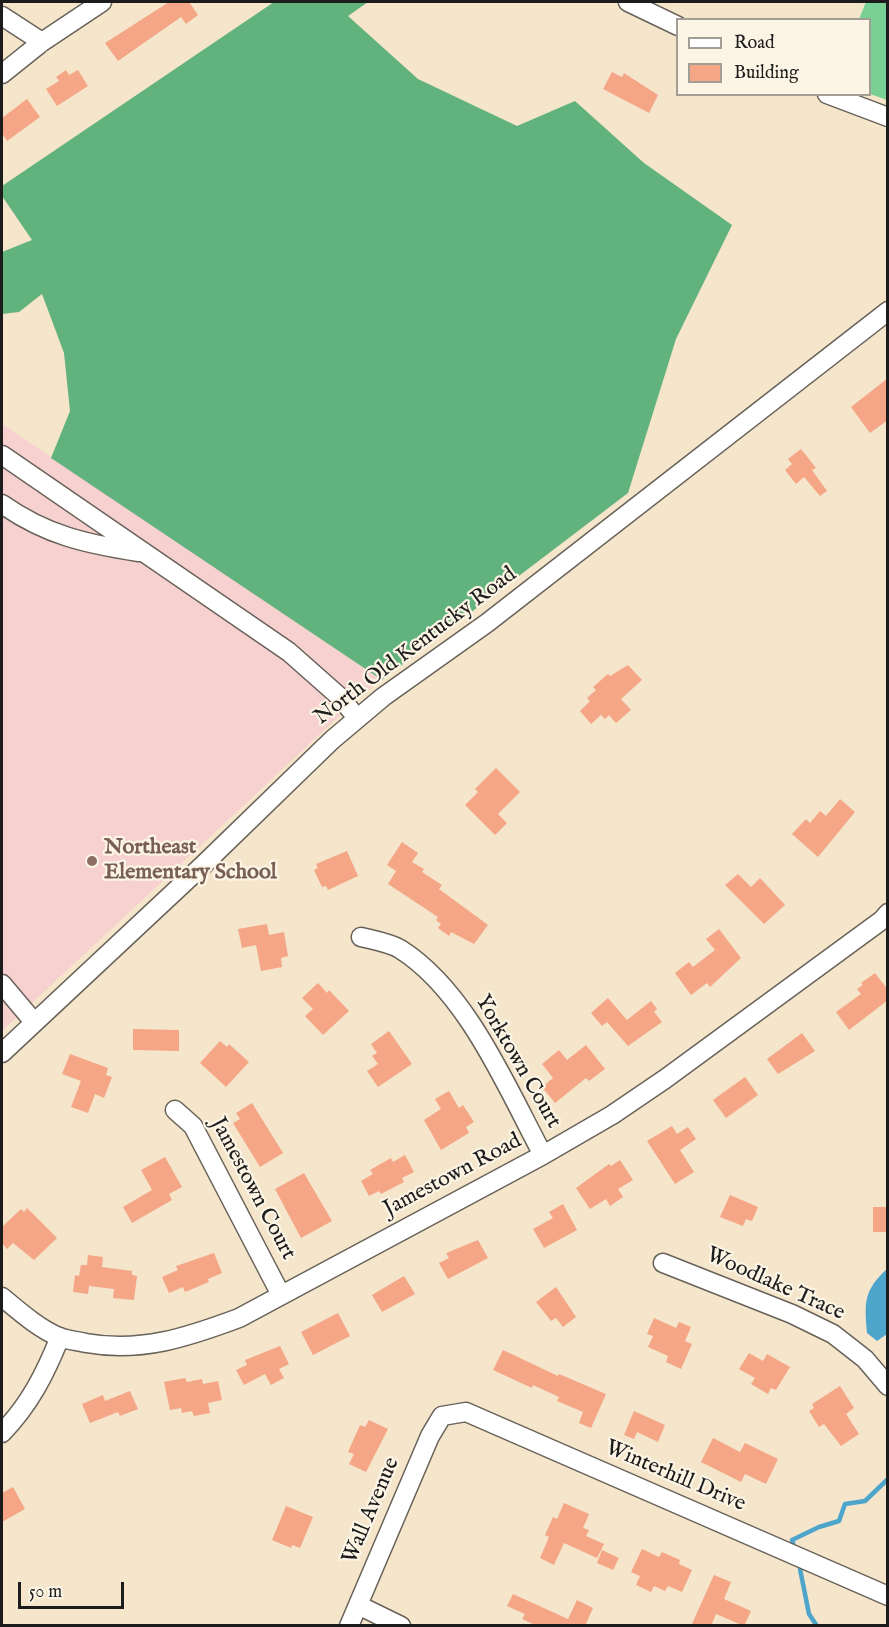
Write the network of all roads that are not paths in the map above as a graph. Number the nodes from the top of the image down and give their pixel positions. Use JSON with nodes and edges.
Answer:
{"nodes":[{"id":1,"x":102,"y":2,"type":"edge"},
{"id":2,"x":628,"y":2,"type":"edge"},
{"id":3,"x":2,"y":16,"type":"edge"},
{"id":4,"x":676,"y":25,"type":"edge"},
{"id":5,"x":42,"y":42,"type":"junction"},
{"id":6,"x":2,"y":74,"type":"edge"},
{"id":7,"x":832,"y":96,"type":"edge"},
{"id":8,"x":888,"y":117,"type":"edge"},
{"id":9,"x":888,"y":311,"type":"edge"},
{"id":10,"x":2,"y":455,"type":"edge"},
{"id":11,"x":2,"y":504,"type":"edge"},
{"id":12,"x":144,"y":552,"type":"junction"},
{"id":13,"x":357,"y":718,"type":"junction"},
{"id":14,"x":886,"y":920,"type":"edge"},
{"id":15,"x":361,"y":937,"type":"dead end"},
{"id":16,"x":2,"y":984,"type":"edge"},
{"id":17,"x":34,"y":1022,"type":"junction"},
{"id":18,"x":2,"y":1053,"type":"edge"},
{"id":19,"x":175,"y":1110,"type":"dead end"},
{"id":20,"x":543,"y":1155,"type":"junction"},
{"id":21,"x":663,"y":1263,"type":"dead end"},
{"id":22,"x":281,"y":1295,"type":"junction"},
{"id":23,"x":2,"y":1297,"type":"edge"},
{"id":24,"x":60,"y":1337,"type":"junction"},
{"id":25,"x":888,"y":1386,"type":"edge"},
{"id":26,"x":442,"y":1416,"type":"joint"},
{"id":27,"x":2,"y":1432,"type":"edge"},
{"id":28,"x":888,"y":1596,"type":"edge"},
{"id":29,"x":358,"y":1605,"type":"junction"},
{"id":30,"x":349,"y":1626,"type":"edge"},
{"id":31,"x":401,"y":1626,"type":"edge"}],
"edges":[{"from":1,"to":5,"type":"street"},
{"from":2,"to":4,"type":"street"},
{"from":3,"to":5,"type":"street"},
{"from":5,"to":6,"type":"street"},
{"from":7,"to":8,"type":"street"},
{"from":9,"to":13,"type":"street","name":"North Old Kentucky Road"},
{"from":10,"to":12,"type":"street"},
{"from":11,"to":12,"type":"street"},
{"from":12,"to":13,"type":"street"},
{"from":13,"to":17,"type":"street","name":"North Old Kentucky Road"},
{"from":14,"to":20,"type":"street","name":"Jamestown Road"},
{"from":15,"to":20,"type":"street","name":"Yorktown Court"},
{"from":16,"to":17,"type":"street"},
{"from":17,"to":18,"type":"street","name":"North Old Kentucky Road"},
{"from":19,"to":22,"type":"street","name":"Jamestown Court"},
{"from":20,"to":22,"type":"street","name":"Jamestown Road"},
{"from":21,"to":25,"type":"street","name":"Woodlake Trace"},
{"from":22,"to":24,"type":"street","name":"Jamestown Road"},
{"from":23,"to":24,"type":"street","name":"Jamestown Road"},
{"from":24,"to":27,"type":"street"},
{"from":26,"to":28,"type":"street","name":"Winterhill Drive"},
{"from":26,"to":29,"type":"street","name":"Wall Avenue"},
{"from":29,"to":30,"type":"street","name":"Wall Avenue"},
{"from":29,"to":31,"type":"street"}]}
